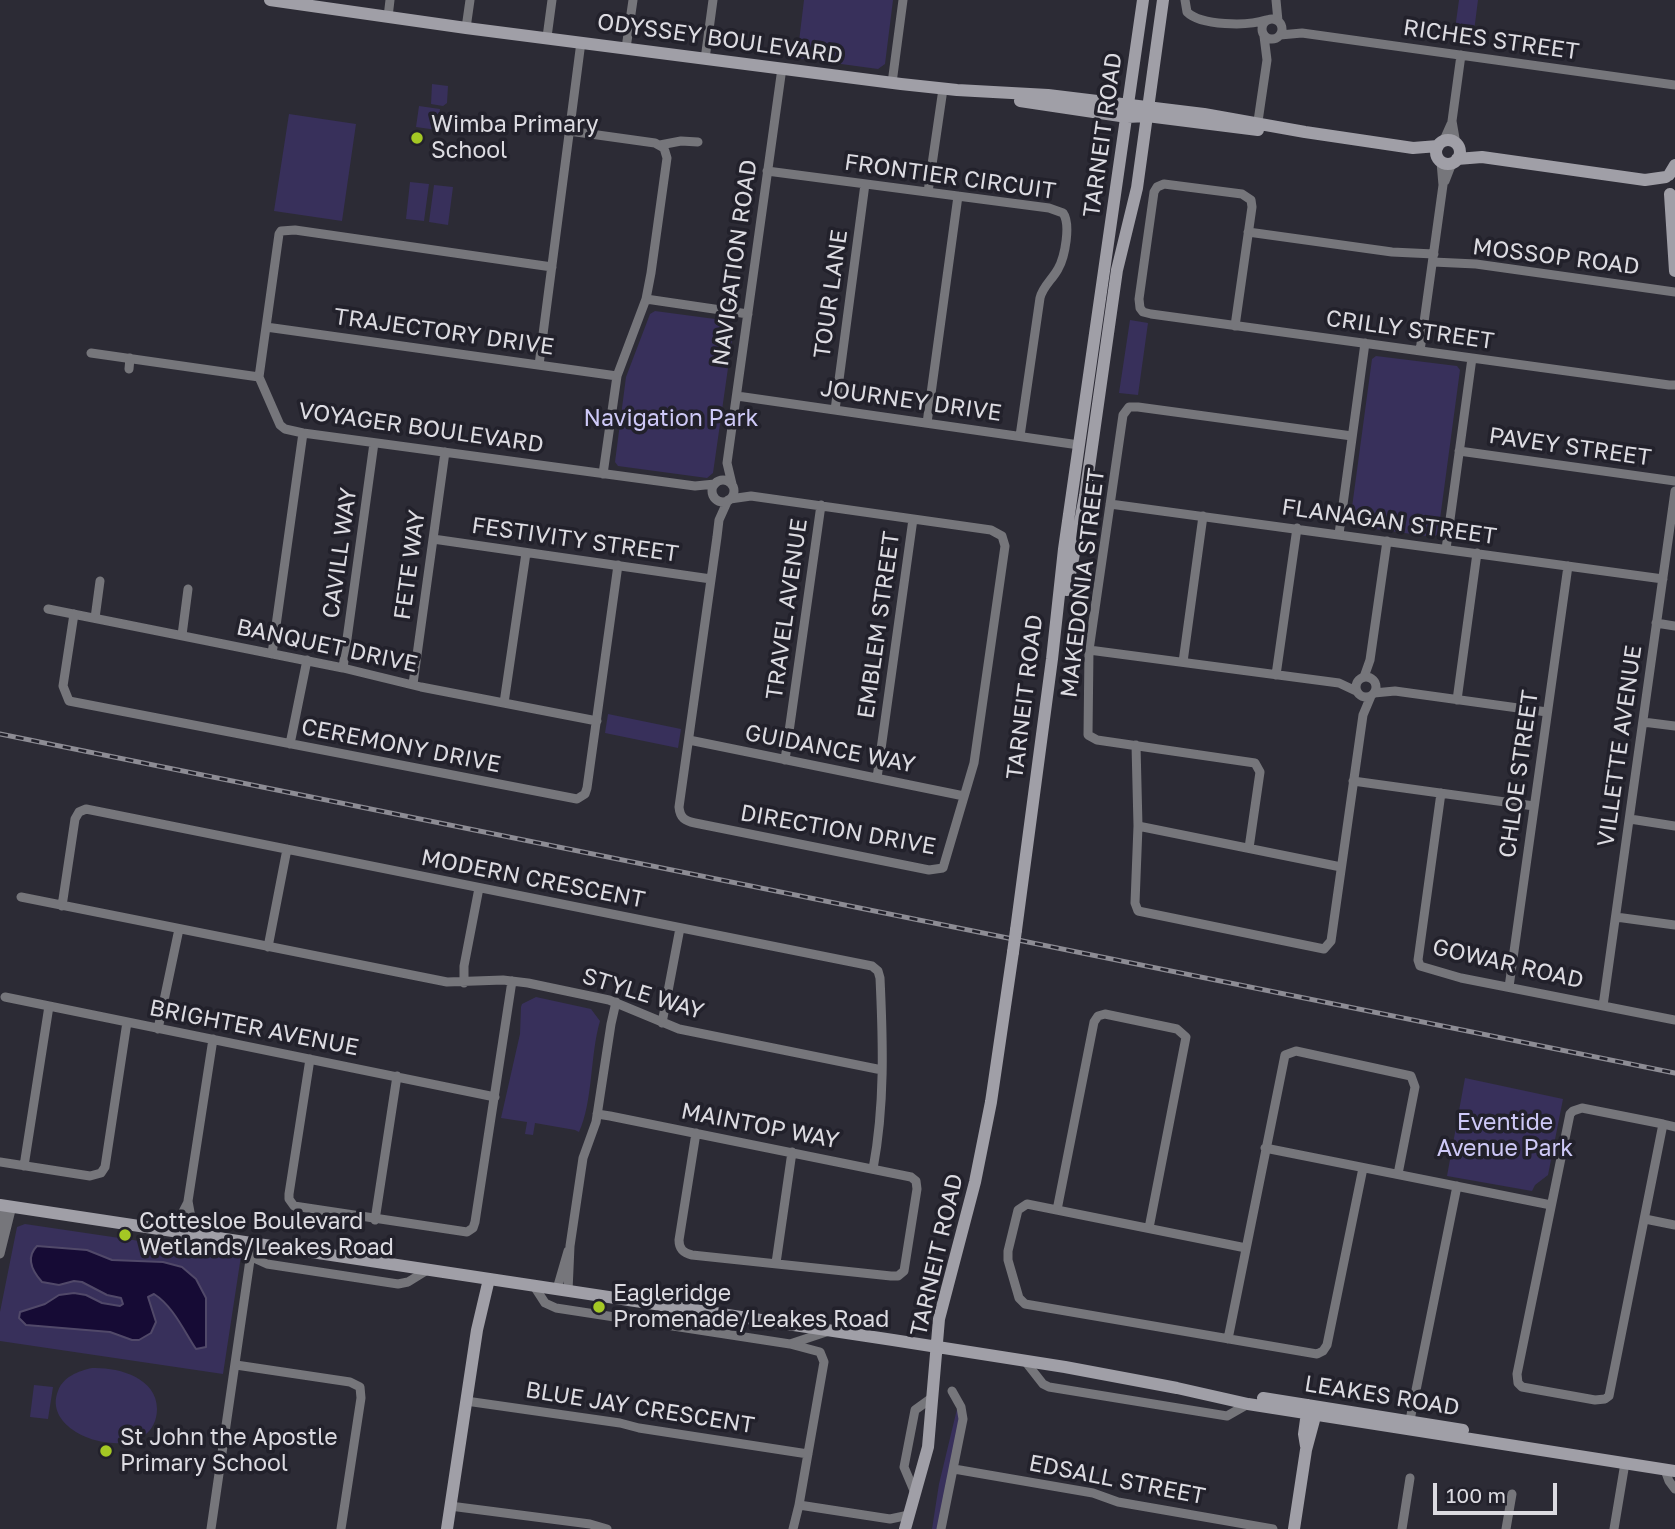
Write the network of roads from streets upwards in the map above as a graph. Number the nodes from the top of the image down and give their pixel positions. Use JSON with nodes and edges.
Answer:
{"nodes":[{"id":1,"x":270,"y":0,"type":"edge"},
{"id":2,"x":390,"y":0,"type":"edge"},
{"id":3,"x":470,"y":0,"type":"edge"},
{"id":4,"x":552,"y":0,"type":"edge"},
{"id":5,"x":633,"y":0,"type":"edge"},
{"id":6,"x":713,"y":0,"type":"edge"},
{"id":7,"x":903,"y":0,"type":"edge"},
{"id":8,"x":1143,"y":0,"type":"edge"},
{"id":9,"x":1163,"y":0,"type":"edge"},
{"id":10,"x":1185,"y":0,"type":"edge"},
{"id":11,"x":1275,"y":0,"type":"edge"},
{"id":12,"x":388,"y":17,"type":"junction"},
{"id":13,"x":1266,"y":20,"type":"junction"},
{"id":14,"x":1279,"y":22,"type":"junction"},
{"id":15,"x":1241,"y":25,"type":"junction"},
{"id":16,"x":466,"y":28,"type":"junction"},
{"id":17,"x":1302,"y":33,"type":"junction"},
{"id":18,"x":1263,"y":34,"type":"junction"},
{"id":19,"x":547,"y":37,"type":"junction"},
{"id":20,"x":1278,"y":37,"type":"junction"},
{"id":21,"x":581,"y":42,"type":"junction"},
{"id":22,"x":626,"y":48,"type":"junction"},
{"id":23,"x":1461,"y":55,"type":"junction"},
{"id":24,"x":705,"y":59,"type":"junction"},
{"id":25,"x":1267,"y":60,"type":"junction"},
{"id":26,"x":782,"y":68,"type":"junction"},
{"id":27,"x":892,"y":83,"type":"junction"},
{"id":28,"x":1675,"y":85,"type":"edge"},
{"id":29,"x":943,"y":89,"type":"junction"},
{"id":30,"x":1128,"y":111,"type":"junction"},
{"id":31,"x":1148,"y":111,"type":"junction"},
{"id":32,"x":1257,"y":127,"type":"junction"},
{"id":33,"x":569,"y":131,"type":"junction"},
{"id":34,"x":698,"y":142,"type":"dead end"},
{"id":35,"x":660,"y":145,"type":"junction"},
{"id":36,"x":1448,"y":152,"type":"junction"},
{"id":37,"x":767,"y":171,"type":"junction"},
{"id":38,"x":1671,"y":181,"type":"edge"},
{"id":39,"x":865,"y":184,"type":"junction"},
{"id":40,"x":928,"y":192,"type":"junction"},
{"id":41,"x":958,"y":196,"type":"junction"},
{"id":42,"x":1674,"y":214,"type":"edge"},
{"id":43,"x":1248,"y":232,"type":"junction"},
{"id":44,"x":1433,"y":258,"type":"junction"},
{"id":45,"x":552,"y":267,"type":"junction"},
{"id":46,"x":1675,"y":271,"type":"edge"},
{"id":47,"x":1675,"y":292,"type":"edge"},
{"id":48,"x":646,"y":299,"type":"junction"},
{"id":49,"x":748,"y":314,"type":"junction"},
{"id":50,"x":1235,"y":326,"type":"junction"},
{"id":51,"x":266,"y":327,"type":"junction"},
{"id":52,"x":1365,"y":344,"type":"junction"},
{"id":53,"x":1105,"y":345,"type":"junction"},
{"id":54,"x":1420,"y":351,"type":"junction"},
{"id":55,"x":91,"y":353,"type":"dead end"},
{"id":56,"x":131,"y":358,"type":"junction"},
{"id":57,"x":1472,"y":358,"type":"junction"},
{"id":58,"x":539,"y":365,"type":"junction"},
{"id":59,"x":129,"y":369,"type":"dead end"},
{"id":60,"x":617,"y":376,"type":"junction"},
{"id":61,"x":259,"y":377,"type":"junction"},
{"id":62,"x":1675,"y":385,"type":"edge"},
{"id":63,"x":737,"y":396,"type":"junction"},
{"id":64,"x":835,"y":410,"type":"junction"},
{"id":65,"x":927,"y":423,"type":"junction"},
{"id":66,"x":303,"y":433,"type":"junction"},
{"id":67,"x":1020,"y":436,"type":"junction"},
{"id":68,"x":1352,"y":436,"type":"junction"},
{"id":69,"x":374,"y":443,"type":"junction"},
{"id":70,"x":1079,"y":445,"type":"junction"},
{"id":71,"x":1460,"y":451,"type":"junction"},
{"id":72,"x":445,"y":452,"type":"junction"},
{"id":73,"x":1089,"y":462,"type":"junction"},
{"id":74,"x":727,"y":463,"type":"junction"},
{"id":75,"x":603,"y":474,"type":"junction"},
{"id":76,"x":1675,"y":481,"type":"edge"},
{"id":77,"x":716,"y":483,"type":"junction"},
{"id":78,"x":732,"y":485,"type":"junction"},
{"id":79,"x":695,"y":486,"type":"junction"},
{"id":80,"x":1675,"y":491,"type":"edge"},
{"id":81,"x":751,"y":496,"type":"junction"},
{"id":82,"x":716,"y":498,"type":"junction"},
{"id":83,"x":729,"y":500,"type":"junction"},
{"id":84,"x":1110,"y":504,"type":"junction"},
{"id":85,"x":821,"y":505,"type":"junction"},
{"id":86,"x":1203,"y":516,"type":"junction"},
{"id":87,"x":914,"y":519,"type":"junction"},
{"id":88,"x":719,"y":520,"type":"junction"},
{"id":89,"x":1297,"y":528,"type":"junction"},
{"id":90,"x":1672,"y":530,"type":"edge"},
{"id":91,"x":1339,"y":534,"type":"junction"},
{"id":92,"x":433,"y":540,"type":"junction"},
{"id":93,"x":1387,"y":541,"type":"junction"},
{"id":94,"x":1446,"y":549,"type":"junction"},
{"id":95,"x":526,"y":553,"type":"junction"},
{"id":96,"x":1477,"y":553,"type":"junction"},
{"id":97,"x":618,"y":565,"type":"junction"},
{"id":98,"x":1568,"y":566,"type":"junction"},
{"id":99,"x":711,"y":579,"type":"junction"},
{"id":100,"x":1663,"y":579,"type":"junction"},
{"id":101,"x":100,"y":581,"type":"dead end"},
{"id":102,"x":188,"y":589,"type":"dead end"},
{"id":103,"x":48,"y":610,"type":"dead end"},
{"id":104,"x":74,"y":614,"type":"junction"},
{"id":105,"x":94,"y":618,"type":"junction"},
{"id":106,"x":1656,"y":624,"type":"junction"},
{"id":107,"x":1675,"y":626,"type":"edge"},
{"id":108,"x":182,"y":635,"type":"junction"},
{"id":109,"x":1053,"y":647,"type":"junction"},
{"id":110,"x":1090,"y":650,"type":"junction"},
{"id":111,"x":272,"y":654,"type":"junction"},
{"id":112,"x":307,"y":660,"type":"junction"},
{"id":113,"x":1183,"y":662,"type":"junction"},
{"id":114,"x":343,"y":668,"type":"junction"},
{"id":115,"x":1276,"y":675,"type":"junction"},
{"id":116,"x":413,"y":684,"type":"junction"},
{"id":117,"x":1366,"y":687,"type":"junction"},
{"id":118,"x":1457,"y":700,"type":"junction"},
{"id":119,"x":504,"y":704,"type":"junction"},
{"id":120,"x":1547,"y":712,"type":"junction"},
{"id":121,"x":597,"y":721,"type":"junction"},
{"id":122,"x":1643,"y":722,"type":"junction"},
{"id":123,"x":1675,"y":726,"type":"edge"},
{"id":124,"x":689,"y":740,"type":"junction"},
{"id":125,"x":290,"y":744,"type":"junction"},
{"id":126,"x":1136,"y":746,"type":"junction"},
{"id":127,"x":785,"y":760,"type":"junction"},
{"id":128,"x":877,"y":778,"type":"junction"},
{"id":129,"x":1353,"y":781,"type":"junction"},
{"id":130,"x":1441,"y":793,"type":"junction"},
{"id":131,"x":964,"y":796,"type":"junction"},
{"id":132,"x":1534,"y":806,"type":"junction"},
{"id":133,"x":1630,"y":820,"type":"junction"},
{"id":134,"x":1138,"y":826,"type":"junction"},
{"id":135,"x":1675,"y":826,"type":"edge"},
{"id":136,"x":1249,"y":848,"type":"junction"},
{"id":137,"x":287,"y":849,"type":"junction"},
{"id":138,"x":1341,"y":867,"type":"junction"},
{"id":139,"x":479,"y":888,"type":"junction"},
{"id":140,"x":21,"y":897,"type":"dead end"},
{"id":141,"x":62,"y":906,"type":"junction"},
{"id":142,"x":1616,"y":917,"type":"junction"},
{"id":143,"x":1675,"y":925,"type":"edge"},
{"id":144,"x":680,"y":928,"type":"junction"},
{"id":145,"x":178,"y":929,"type":"junction"},
{"id":146,"x":268,"y":947,"type":"junction"},
{"id":147,"x":512,"y":981,"type":"junction"},
{"id":148,"x":464,"y":983,"type":"junction"},
{"id":149,"x":1509,"y":987,"type":"junction"},
{"id":150,"x":5,"y":997,"type":"dead end"},
{"id":151,"x":617,"y":1002,"type":"junction"},
{"id":152,"x":49,"y":1006,"type":"junction"},
{"id":153,"x":1604,"y":1006,"type":"junction"},
{"id":154,"x":1675,"y":1020,"type":"edge"},
{"id":155,"x":127,"y":1022,"type":"junction"},
{"id":156,"x":662,"y":1023,"type":"junction"},
{"id":157,"x":158,"y":1029,"type":"junction"},
{"id":158,"x":213,"y":1039,"type":"junction"},
{"id":159,"x":310,"y":1059,"type":"junction"},
{"id":160,"x":882,"y":1070,"type":"junction"},
{"id":161,"x":397,"y":1076,"type":"junction"},
{"id":162,"x":495,"y":1097,"type":"junction"},
{"id":163,"x":597,"y":1114,"type":"junction"},
{"id":164,"x":1663,"y":1125,"type":"junction"},
{"id":165,"x":1675,"y":1127,"type":"edge"},
{"id":166,"x":696,"y":1133,"type":"junction"},
{"id":167,"x":1265,"y":1149,"type":"junction"},
{"id":168,"x":792,"y":1152,"type":"junction"},
{"id":169,"x":0,"y":1163,"type":"edge"},
{"id":170,"x":24,"y":1166,"type":"junction"},
{"id":171,"x":1363,"y":1168,"type":"junction"},
{"id":172,"x":873,"y":1169,"type":"junction"},
{"id":173,"x":1398,"y":1174,"type":"junction"},
{"id":174,"x":1457,"y":1186,"type":"junction"},
{"id":175,"x":188,"y":1201,"type":"junction"},
{"id":176,"x":5,"y":1205,"type":"edge"},
{"id":177,"x":1551,"y":1205,"type":"junction"},
{"id":178,"x":1057,"y":1210,"type":"junction"},
{"id":179,"x":1645,"y":1219,"type":"junction"},
{"id":180,"x":375,"y":1220,"type":"junction"},
{"id":181,"x":1675,"y":1225,"type":"edge"},
{"id":182,"x":1149,"y":1228,"type":"junction"},
{"id":183,"x":173,"y":1231,"type":"junction"},
{"id":184,"x":194,"y":1234,"type":"junction"},
{"id":185,"x":248,"y":1247,"type":"junction"},
{"id":186,"x":1246,"y":1248,"type":"junction"},
{"id":187,"x":1,"y":1249,"type":"edge"},
{"id":188,"x":776,"y":1263,"type":"junction"},
{"id":189,"x":267,"y":1264,"type":"junction"},
{"id":190,"x":429,"y":1269,"type":"junction"},
{"id":191,"x":249,"y":1277,"type":"junction"},
{"id":192,"x":484,"y":1278,"type":"junction"},
{"id":193,"x":534,"y":1286,"type":"junction"},
{"id":194,"x":562,"y":1290,"type":"junction"},
{"id":195,"x":831,"y":1331,"type":"junction"},
{"id":196,"x":1228,"y":1339,"type":"junction"},
{"id":197,"x":937,"y":1341,"type":"junction"},
{"id":198,"x":790,"y":1344,"type":"junction"},
{"id":199,"x":1024,"y":1361,"type":"junction"},
{"id":200,"x":236,"y":1365,"type":"junction"},
{"id":201,"x":1177,"y":1388,"type":"junction"},
{"id":202,"x":952,"y":1391,"type":"dead end"},
{"id":203,"x":933,"y":1396,"type":"junction"},
{"id":204,"x":466,"y":1401,"type":"junction"},
{"id":205,"x":1248,"y":1404,"type":"junction"},
{"id":206,"x":1312,"y":1410,"type":"junction"},
{"id":207,"x":1409,"y":1425,"type":"junction"},
{"id":208,"x":808,"y":1454,"type":"junction"},
{"id":209,"x":1625,"y":1463,"type":"junction"},
{"id":210,"x":954,"y":1469,"type":"junction"},
{"id":211,"x":1670,"y":1470,"type":"edge"},
{"id":212,"x":1410,"y":1478,"type":"dead end"},
{"id":213,"x":1675,"y":1489,"type":"edge"},
{"id":214,"x":916,"y":1494,"type":"junction"},
{"id":215,"x":1512,"y":1494,"type":"dead end"},
{"id":216,"x":799,"y":1505,"type":"junction"},
{"id":217,"x":450,"y":1506,"type":"junction"},
{"id":218,"x":909,"y":1515,"type":"junction"},
{"id":219,"x":890,"y":1519,"type":"junction"},
{"id":220,"x":211,"y":1529,"type":"edge"},
{"id":221,"x":341,"y":1529,"type":"edge"},
{"id":222,"x":447,"y":1529,"type":"edge"},
{"id":223,"x":607,"y":1529,"type":"edge"},
{"id":224,"x":793,"y":1529,"type":"edge"},
{"id":225,"x":905,"y":1529,"type":"edge"},
{"id":226,"x":941,"y":1529,"type":"edge"},
{"id":227,"x":1273,"y":1529,"type":"edge"},
{"id":228,"x":1294,"y":1529,"type":"edge"},
{"id":229,"x":1402,"y":1529,"type":"edge"},
{"id":230,"x":1506,"y":1529,"type":"edge"},
{"id":231,"x":1614,"y":1529,"type":"edge"}],
"edges":[{"from":1,"to":12,"type":"street","name":"ODYSSEY BOULEVARD"},
{"from":2,"to":12,"type":"street"},
{"from":3,"to":16,"type":"street"},
{"from":4,"to":19,"type":"street"},
{"from":5,"to":22,"type":"street"},
{"from":6,"to":24,"type":"street"},
{"from":7,"to":27,"type":"street"},
{"from":8,"to":30,"type":"street","name":"TARNEIT ROAD"},
{"from":9,"to":31,"type":"street"},
{"from":10,"to":15,"type":"street"},
{"from":11,"to":13,"type":"street"},
{"from":11,"to":14,"type":"street"},
{"from":12,"to":16,"type":"street","name":"ODYSSEY BOULEVARD"},
{"from":13,"to":14,"type":"street"},
{"from":13,"to":15,"type":"street"},
{"from":13,"to":18,"type":"street"},
{"from":14,"to":17,"type":"street","name":"RICHES STREET"},
{"from":14,"to":20,"type":"street"},
{"from":15,"to":18,"type":"street"},
{"from":16,"to":19,"type":"street","name":"ODYSSEY BOULEVARD"},
{"from":17,"to":20,"type":"street","name":"RICHES STREET"},
{"from":17,"to":23,"type":"street","name":"RICHES STREET"},
{"from":18,"to":20,"type":"street"},
{"from":18,"to":25,"type":"street"},
{"from":19,"to":21,"type":"street","name":"ODYSSEY BOULEVARD"},
{"from":20,"to":25,"type":"street"},
{"from":21,"to":22,"type":"street","name":"ODYSSEY BOULEVARD"},
{"from":21,"to":33,"type":"street"},
{"from":22,"to":24,"type":"street","name":"ODYSSEY BOULEVARD"},
{"from":23,"to":28,"type":"street","name":"RICHES STREET"},
{"from":23,"to":36,"type":"street"},
{"from":24,"to":26,"type":"street","name":"ODYSSEY BOULEVARD"},
{"from":25,"to":32,"type":"street"},
{"from":26,"to":27,"type":"street","name":"ODYSSEY BOULEVARD"},
{"from":26,"to":37,"type":"street","name":"NAVIGATION ROAD"},
{"from":27,"to":29,"type":"street","name":"ODYSSEY BOULEVARD"},
{"from":29,"to":30,"type":"street","name":"ODYSSEY BOULEVARD"},
{"from":29,"to":40,"type":"street"},
{"from":30,"to":31,"type":"street","name":"ODYSSEY BOULEVARD"},
{"from":30,"to":70,"type":"street","name":"TARNEIT ROAD"},
{"from":31,"to":32,"type":"street","name":"ODYSSEY BOULEVARD"},
{"from":31,"to":53,"type":"street"},
{"from":32,"to":36,"type":"street","name":"ODYSSEY BOULEVARD"},
{"from":33,"to":35,"type":"street"},
{"from":33,"to":45,"type":"street"},
{"from":34,"to":35,"type":"street"},
{"from":35,"to":48,"type":"street"},
{"from":36,"to":38,"type":"street","name":"ODYSSEY BOULEVARD"},
{"from":36,"to":44,"type":"street"},
{"from":37,"to":39,"type":"street","name":"FRONTIER CIRCUIT"},
{"from":37,"to":49,"type":"street","name":"NAVIGATION ROAD"},
{"from":38,"to":42,"type":"street"},
{"from":39,"to":40,"type":"street","name":"FRONTIER CIRCUIT"},
{"from":39,"to":64,"type":"street","name":"TOUR LANE"},
{"from":40,"to":41,"type":"street","name":"FRONTIER CIRCUIT"},
{"from":41,"to":65,"type":"street"},
{"from":41,"to":67,"type":"street","name":"FRONTIER CIRCUIT"},
{"from":42,"to":46,"type":"street"},
{"from":43,"to":44,"type":"street","name":"MOSSOP ROAD"},
{"from":43,"to":50,"type":"street"},
{"from":43,"to":50,"type":"street","name":"CRILLY STREET"},
{"from":44,"to":47,"type":"street","name":"MOSSOP ROAD"},
{"from":44,"to":54,"type":"street"},
{"from":45,"to":51,"type":"street"},
{"from":45,"to":58,"type":"street"},
{"from":48,"to":49,"type":"street"},
{"from":48,"to":60,"type":"street"},
{"from":49,"to":63,"type":"street","name":"NAVIGATION ROAD"},
{"from":50,"to":52,"type":"street","name":"CRILLY STREET"},
{"from":51,"to":58,"type":"street","name":"TRAJECTORY DRIVE"},
{"from":51,"to":61,"type":"street"},
{"from":52,"to":54,"type":"street","name":"CRILLY STREET"},
{"from":52,"to":68,"type":"street"},
{"from":53,"to":70,"type":"street"},
{"from":53,"to":73,"type":"street"},
{"from":54,"to":57,"type":"street","name":"CRILLY STREET"},
{"from":55,"to":56,"type":"street"},
{"from":56,"to":59,"type":"street"},
{"from":56,"to":61,"type":"street"},
{"from":57,"to":62,"type":"street","name":"CRILLY STREET"},
{"from":57,"to":71,"type":"street"},
{"from":58,"to":60,"type":"street","name":"TRAJECTORY DRIVE"},
{"from":60,"to":75,"type":"street"},
{"from":61,"to":66,"type":"street","name":"VOYAGER BOULEVARD"},
{"from":63,"to":64,"type":"street","name":"JOURNEY DRIVE"},
{"from":63,"to":74,"type":"street","name":"NAVIGATION ROAD"},
{"from":64,"to":65,"type":"street","name":"JOURNEY DRIVE"},
{"from":65,"to":67,"type":"street","name":"JOURNEY DRIVE"},
{"from":66,"to":69,"type":"street","name":"VOYAGER BOULEVARD"},
{"from":66,"to":111,"type":"street"},
{"from":67,"to":70,"type":"street","name":"JOURNEY DRIVE"},
{"from":68,"to":84,"type":"street","name":"MAKEDONIA STREET"},
{"from":68,"to":91,"type":"street"},
{"from":69,"to":72,"type":"street","name":"VOYAGER BOULEVARD"},
{"from":69,"to":114,"type":"street","name":"CAVILL WAY"},
{"from":70,"to":73,"type":"street"},
{"from":70,"to":109,"type":"street","name":"TARNEIT ROAD"},
{"from":71,"to":76,"type":"street","name":"PAVEY STREET"},
{"from":71,"to":94,"type":"street"},
{"from":72,"to":75,"type":"street","name":"VOYAGER BOULEVARD"},
{"from":72,"to":92,"type":"street","name":"FETE WAY"},
{"from":73,"to":109,"type":"street"},
{"from":74,"to":77,"type":"street","name":"NAVIGATION ROAD"},
{"from":74,"to":78,"type":"street","name":"NAVIGATION ROAD"},
{"from":75,"to":79,"type":"street","name":"VOYAGER BOULEVARD"},
{"from":77,"to":78,"type":"street"},
{"from":77,"to":79,"type":"street","name":"VOYAGER BOULEVARD"},
{"from":77,"to":82,"type":"street"},
{"from":78,"to":81,"type":"street"},
{"from":78,"to":83,"type":"street"},
{"from":79,"to":82,"type":"street","name":"VOYAGER BOULEVARD"},
{"from":80,"to":90,"type":"street","name":"VILLETTE AVENUE"},
{"from":81,"to":83,"type":"street"},
{"from":81,"to":85,"type":"street"},
{"from":82,"to":83,"type":"street"},
{"from":82,"to":88,"type":"street"},
{"from":83,"to":88,"type":"street"},
{"from":84,"to":86,"type":"street","name":"FLANAGAN STREET"},
{"from":84,"to":110,"type":"street","name":"MAKEDONIA STREET"},
{"from":85,"to":87,"type":"street"},
{"from":85,"to":127,"type":"street","name":"TRAVEL AVENUE"},
{"from":86,"to":89,"type":"street","name":"FLANAGAN STREET"},
{"from":86,"to":113,"type":"street"},
{"from":87,"to":128,"type":"street","name":"EMBLEM STREET"},
{"from":87,"to":131,"type":"street","name":"DIRECTION DRIVE"},
{"from":88,"to":99,"type":"street"},
{"from":89,"to":91,"type":"street","name":"FLANAGAN STREET"},
{"from":89,"to":115,"type":"street"},
{"from":90,"to":100,"type":"street","name":"VILLETTE AVENUE"},
{"from":91,"to":93,"type":"street","name":"FLANAGAN STREET"},
{"from":92,"to":95,"type":"street","name":"FESTIVITY STREET"},
{"from":92,"to":116,"type":"street","name":"FETE WAY"},
{"from":93,"to":94,"type":"street","name":"FLANAGAN STREET"},
{"from":93,"to":117,"type":"street"},
{"from":94,"to":96,"type":"street","name":"FLANAGAN STREET"},
{"from":95,"to":97,"type":"street","name":"FESTIVITY STREET"},
{"from":95,"to":119,"type":"street"},
{"from":96,"to":98,"type":"street","name":"FLANAGAN STREET"},
{"from":96,"to":118,"type":"street"},
{"from":97,"to":99,"type":"street","name":"FESTIVITY STREET"},
{"from":97,"to":121,"type":"street","name":"CEREMONY DRIVE"},
{"from":98,"to":100,"type":"street","name":"FLANAGAN STREET"},
{"from":98,"to":120,"type":"street","name":"CHLOE STREET"},
{"from":99,"to":124,"type":"street"},
{"from":100,"to":106,"type":"street","name":"VILLETTE AVENUE"},
{"from":101,"to":105,"type":"street"},
{"from":102,"to":108,"type":"street"},
{"from":103,"to":104,"type":"street","name":"BANQUET DRIVE"},
{"from":104,"to":105,"type":"street","name":"BANQUET DRIVE"},
{"from":104,"to":125,"type":"street","name":"CEREMONY DRIVE"},
{"from":105,"to":108,"type":"street","name":"BANQUET DRIVE"},
{"from":106,"to":107,"type":"street"},
{"from":106,"to":122,"type":"street","name":"VILLETTE AVENUE"},
{"from":108,"to":111,"type":"street","name":"BANQUET DRIVE"},
{"from":109,"to":197,"type":"street","name":"TARNEIT ROAD","bridge":true},
{"from":110,"to":113,"type":"street"},
{"from":110,"to":126,"type":"street","name":"MAKEDONIA STREET"},
{"from":111,"to":112,"type":"street","name":"BANQUET DRIVE"},
{"from":112,"to":114,"type":"street","name":"BANQUET DRIVE"},
{"from":112,"to":125,"type":"street"},
{"from":113,"to":115,"type":"street"},
{"from":114,"to":116,"type":"street","name":"BANQUET DRIVE"},
{"from":115,"to":117,"type":"street"},
{"from":116,"to":119,"type":"street","name":"BANQUET DRIVE"},
{"from":117,"to":118,"type":"street"},
{"from":117,"to":129,"type":"street"},
{"from":118,"to":120,"type":"street"},
{"from":119,"to":121,"type":"street","name":"BANQUET DRIVE"},
{"from":120,"to":132,"type":"street","name":"CHLOE STREET"},
{"from":121,"to":125,"type":"street","name":"CEREMONY DRIVE"},
{"from":122,"to":123,"type":"street"},
{"from":122,"to":133,"type":"street","name":"VILLETTE AVENUE"},
{"from":124,"to":127,"type":"street","name":"GUIDANCE WAY"},
{"from":124,"to":131,"type":"street","name":"DIRECTION DRIVE"},
{"from":126,"to":134,"type":"street"},
{"from":126,"to":136,"type":"street","name":"MAKEDONIA STREET"},
{"from":127,"to":128,"type":"street","name":"GUIDANCE WAY"},
{"from":128,"to":131,"type":"street","name":"GUIDANCE WAY"},
{"from":129,"to":130,"type":"street"},
{"from":129,"to":138,"type":"street"},
{"from":130,"to":132,"type":"street"},
{"from":130,"to":149,"type":"street","name":"GOWAR ROAD"},
{"from":132,"to":149,"type":"street","name":"CHLOE STREET"},
{"from":133,"to":135,"type":"street"},
{"from":133,"to":142,"type":"street","name":"VILLETTE AVENUE"},
{"from":134,"to":136,"type":"street"},
{"from":134,"to":138,"type":"street"},
{"from":136,"to":138,"type":"street"},
{"from":137,"to":139,"type":"street","name":"MODERN CRESCENT"},
{"from":137,"to":141,"type":"street","name":"MODERN CRESCENT"},
{"from":137,"to":146,"type":"street"},
{"from":139,"to":144,"type":"street","name":"MODERN CRESCENT"},
{"from":139,"to":148,"type":"street"},
{"from":140,"to":141,"type":"street","name":"STYLE WAY"},
{"from":141,"to":145,"type":"street","name":"STYLE WAY"},
{"from":142,"to":143,"type":"street"},
{"from":142,"to":153,"type":"street","name":"VILLETTE AVENUE"},
{"from":144,"to":156,"type":"street"},
{"from":144,"to":160,"type":"street","name":"MODERN CRESCENT"},
{"from":145,"to":146,"type":"street","name":"STYLE WAY"},
{"from":145,"to":157,"type":"street"},
{"from":146,"to":148,"type":"street","name":"STYLE WAY"},
{"from":147,"to":148,"type":"street","name":"STYLE WAY"},
{"from":147,"to":151,"type":"street","name":"STYLE WAY"},
{"from":147,"to":162,"type":"street"},
{"from":149,"to":153,"type":"street","name":"GOWAR ROAD"},
{"from":150,"to":152,"type":"street","name":"BRIGHTER AVENUE"},
{"from":151,"to":156,"type":"street","name":"STYLE WAY"},
{"from":151,"to":163,"type":"street"},
{"from":152,"to":155,"type":"street","name":"BRIGHTER AVENUE"},
{"from":152,"to":170,"type":"street"},
{"from":153,"to":154,"type":"street","name":"GOWAR ROAD"},
{"from":155,"to":157,"type":"street","name":"BRIGHTER AVENUE"},
{"from":155,"to":170,"type":"street"},
{"from":156,"to":160,"type":"street","name":"STYLE WAY"},
{"from":157,"to":158,"type":"street","name":"BRIGHTER AVENUE"},
{"from":158,"to":159,"type":"street","name":"BRIGHTER AVENUE"},
{"from":158,"to":175,"type":"street"},
{"from":159,"to":161,"type":"street","name":"BRIGHTER AVENUE"},
{"from":159,"to":180,"type":"street"},
{"from":160,"to":172,"type":"street","name":"MODERN CRESCENT"},
{"from":161,"to":162,"type":"street","name":"BRIGHTER AVENUE"},
{"from":161,"to":180,"type":"street"},
{"from":162,"to":180,"type":"street"},
{"from":163,"to":166,"type":"street","name":"MAINTOP WAY"},
{"from":163,"to":194,"type":"street"},
{"from":164,"to":165,"type":"street"},
{"from":164,"to":177,"type":"street"},
{"from":164,"to":179,"type":"street"},
{"from":166,"to":168,"type":"street","name":"MAINTOP WAY"},
{"from":166,"to":188,"type":"street"},
{"from":167,"to":171,"type":"street"},
{"from":167,"to":173,"type":"street"},
{"from":167,"to":186,"type":"street"},
{"from":168,"to":172,"type":"street","name":"MAINTOP WAY"},
{"from":168,"to":188,"type":"street"},
{"from":169,"to":170,"type":"street"},
{"from":171,"to":173,"type":"street"},
{"from":171,"to":196,"type":"street"},
{"from":172,"to":188,"type":"street","name":"MAINTOP WAY"},
{"from":173,"to":174,"type":"street"},
{"from":174,"to":177,"type":"street"},
{"from":174,"to":207,"type":"street"},
{"from":175,"to":183,"type":"street"},
{"from":175,"to":184,"type":"street"},
{"from":176,"to":183,"type":"street","name":"LEAKES ROAD"},
{"from":176,"to":187,"type":"street"},
{"from":177,"to":179,"type":"street"},
{"from":178,"to":182,"type":"street"},
{"from":178,"to":182,"type":"street"},
{"from":178,"to":196,"type":"street"},
{"from":179,"to":181,"type":"street"},
{"from":182,"to":186,"type":"street"},
{"from":183,"to":184,"type":"street","name":"LEAKES ROAD"},
{"from":184,"to":185,"type":"street","name":"LEAKES ROAD"},
{"from":185,"to":189,"type":"street","name":"LEAKES ROAD"},
{"from":185,"to":190,"type":"street","name":"LEAKES ROAD"},
{"from":185,"to":191,"type":"street"},
{"from":186,"to":196,"type":"street"},
{"from":189,"to":190,"type":"street","name":"LEAKES ROAD"},
{"from":189,"to":191,"type":"street"},
{"from":190,"to":192,"type":"street","name":"LEAKES ROAD"},
{"from":191,"to":200,"type":"street"},
{"from":192,"to":193,"type":"street","name":"LEAKES ROAD"},
{"from":192,"to":204,"type":"street"},
{"from":193,"to":194,"type":"street","name":"LEAKES ROAD"},
{"from":193,"to":198,"type":"street"},
{"from":194,"to":195,"type":"street","name":"LEAKES ROAD"},
{"from":195,"to":197,"type":"street","name":"LEAKES ROAD"},
{"from":195,"to":198,"type":"street","name":"LEAKES ROAD"},
{"from":197,"to":199,"type":"street","name":"LEAKES ROAD"},
{"from":197,"to":203,"type":"street","name":"TARNEIT ROAD"},
{"from":198,"to":208,"type":"street"},
{"from":199,"to":201,"type":"street","name":"LEAKES ROAD"},
{"from":199,"to":205,"type":"street","name":"LEAKES ROAD"},
{"from":200,"to":220,"type":"street"},
{"from":200,"to":221,"type":"street"},
{"from":201,"to":205,"type":"street","name":"LEAKES ROAD"},
{"from":201,"to":206,"type":"street","name":"LEAKES ROAD"},
{"from":202,"to":210,"type":"street"},
{"from":203,"to":214,"type":"street","name":"TARNEIT ROAD"},
{"from":203,"to":214,"type":"street"},
{"from":204,"to":208,"type":"street","name":"BLUE JAY CRESCENT"},
{"from":204,"to":217,"type":"street"},
{"from":205,"to":206,"type":"street","name":"LEAKES ROAD"},
{"from":206,"to":207,"type":"street","name":"LEAKES ROAD"},
{"from":206,"to":228,"type":"street"},
{"from":207,"to":209,"type":"street","name":"LEAKES ROAD"},
{"from":208,"to":216,"type":"street"},
{"from":209,"to":211,"type":"street","name":"LEAKES ROAD"},
{"from":209,"to":231,"type":"street"},
{"from":210,"to":226,"type":"street"},
{"from":210,"to":227,"type":"street","name":"EDSALL STREET"},
{"from":211,"to":213,"type":"street","name":"LEAKES ROAD"},
{"from":212,"to":229,"type":"street"},
{"from":214,"to":218,"type":"street","name":"TARNEIT ROAD"},
{"from":215,"to":230,"type":"street"},
{"from":216,"to":219,"type":"street"},
{"from":216,"to":224,"type":"street"},
{"from":217,"to":222,"type":"street"},
{"from":217,"to":223,"type":"street"},
{"from":218,"to":219,"type":"street"},
{"from":218,"to":225,"type":"street","name":"TARNEIT ROAD"},
{"from":219,"to":225,"type":"street"}]}
